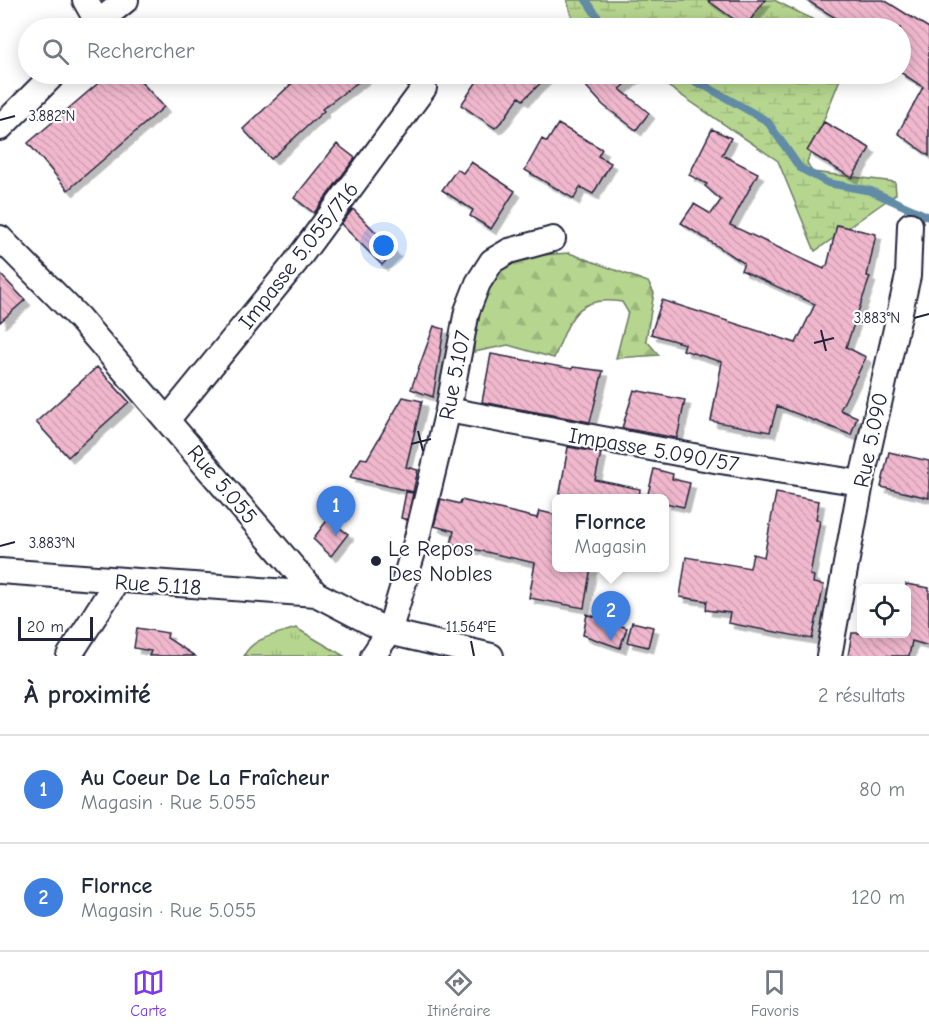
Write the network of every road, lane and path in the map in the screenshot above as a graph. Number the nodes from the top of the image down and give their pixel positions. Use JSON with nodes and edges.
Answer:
{"nodes":[{"id":1,"x":85,"y":0,"type":"edge"},
{"id":2,"x":126,"y":0,"type":"edge"},
{"id":3,"x":94,"y":18,"type":"edge"},
{"id":4,"x":105,"y":18,"type":"edge"},
{"id":5,"x":44,"y":84,"type":"edge"},
{"id":6,"x":424,"y":88,"type":"dead end"},
{"id":7,"x":0,"y":128,"type":"edge"},
{"id":8,"x":909,"y":225,"type":"dead end"},
{"id":9,"x":0,"y":238,"type":"edge"},
{"id":10,"x":553,"y":239,"type":"dead end"},
{"id":11,"x":448,"y":411,"type":"junction"},
{"id":12,"x":168,"y":419,"type":"junction"},
{"id":13,"x":861,"y":483,"type":"junction"},
{"id":14,"x":0,"y":571,"type":"edge"},
{"id":15,"x":117,"y":581,"type":"junction"},
{"id":16,"x":316,"y":594,"type":"junction"},
{"id":17,"x":389,"y":632,"type":"junction"},
{"id":18,"x":69,"y":656,"type":"edge"},
{"id":19,"x":373,"y":656,"type":"edge"},
{"id":20,"x":491,"y":656,"type":"edge"},
{"id":21,"x":829,"y":656,"type":"edge"}],
"edges":[{"from":1,"to":3,"type":"street"},
{"from":2,"to":4,"type":"street"},
{"from":5,"to":7,"type":"street"},
{"from":6,"to":12,"type":"street","name":"Impasse 5.055/716"},
{"from":8,"to":13,"type":"street","name":"Rue 5.090"},
{"from":9,"to":12,"type":"street","name":"Rue 5.055"},
{"from":10,"to":11,"type":"street","name":"Rue 5.107"},
{"from":11,"to":13,"type":"street","name":"Impasse 5.090/57"},
{"from":11,"to":17,"type":"street","name":"Rue 5.107"},
{"from":12,"to":16,"type":"street","name":"Rue 5.055"},
{"from":13,"to":21,"type":"street","name":"Rue 5.090"},
{"from":14,"to":15,"type":"street","name":"Rue 5.118"},
{"from":15,"to":16,"type":"street","name":"Rue 5.118"},
{"from":15,"to":18,"type":"street"},
{"from":16,"to":17,"type":"street","name":"Rue 5.055"},
{"from":17,"to":19,"type":"street","name":"Rue 5.107"},
{"from":17,"to":20,"type":"street","name":"Rue 5.055"}]}
